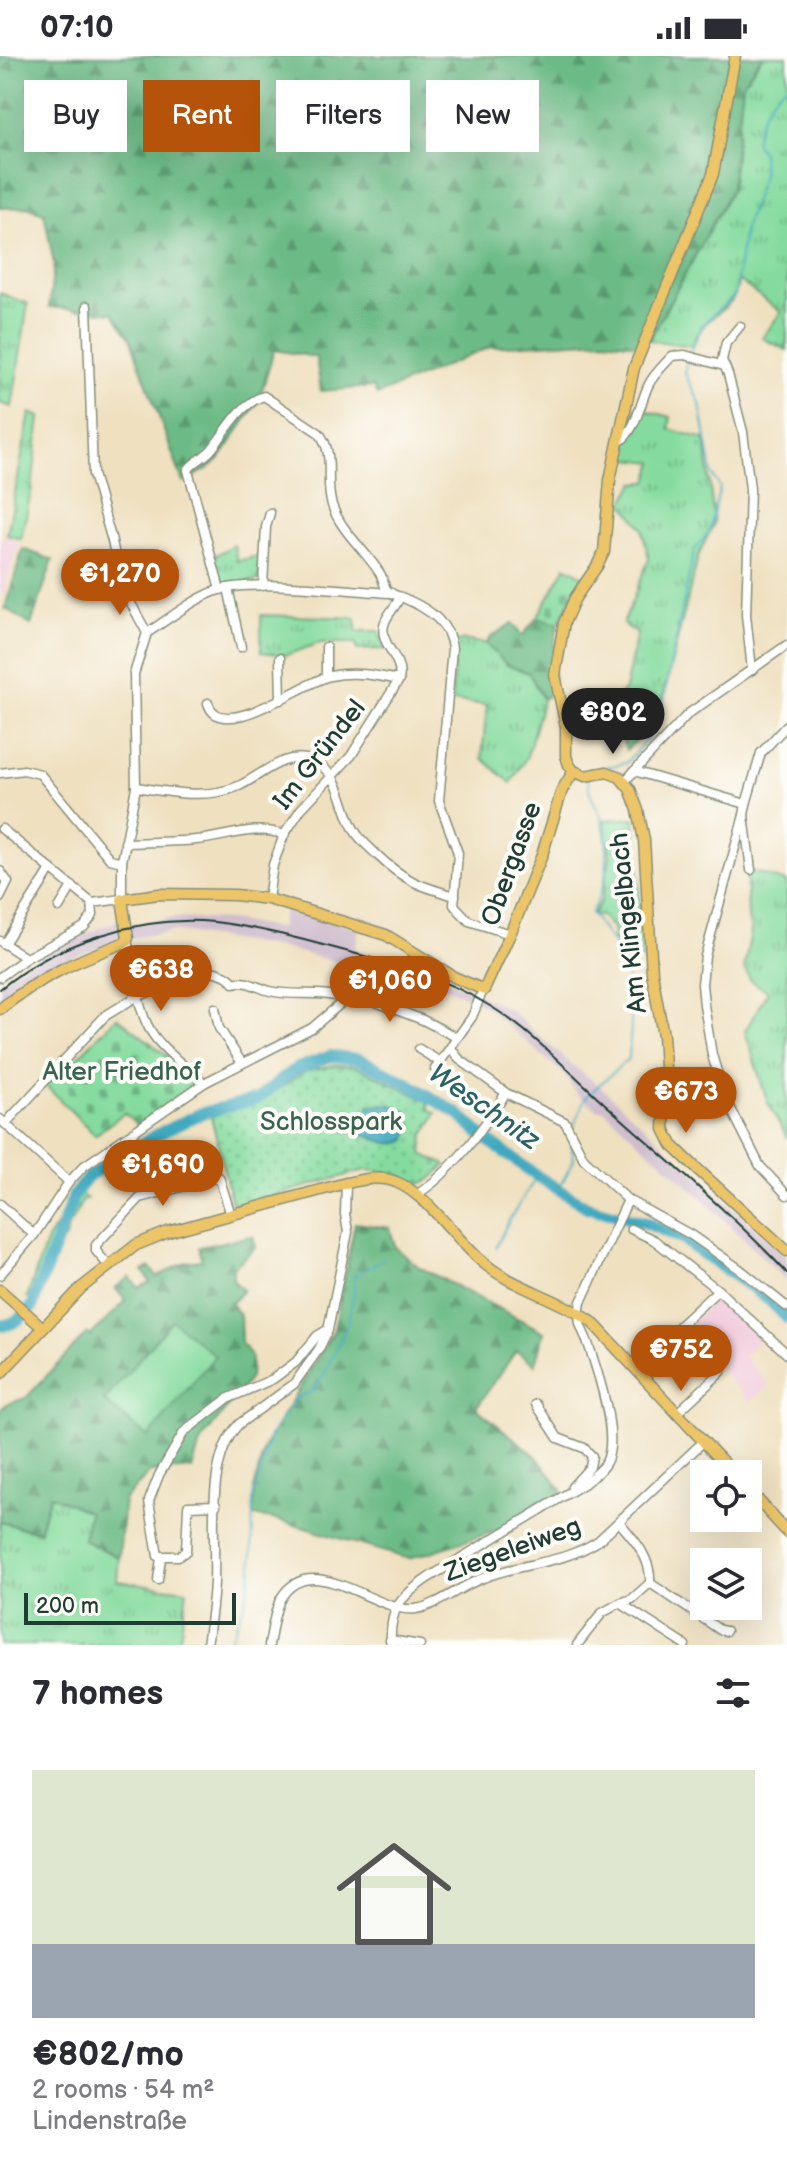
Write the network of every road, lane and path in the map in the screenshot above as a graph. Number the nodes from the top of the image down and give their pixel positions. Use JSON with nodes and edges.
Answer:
{"nodes":[{"id":1,"x":735,"y":56,"type":"edge"},
{"id":2,"x":87,"y":306,"type":"dead end"},
{"id":3,"x":740,"y":326,"type":"dead end"},
{"id":4,"x":725,"y":366,"type":"junction"},
{"id":5,"x":619,"y":442,"type":"junction"},
{"id":6,"x":270,"y":513,"type":"dead end"},
{"id":7,"x":263,"y":586,"type":"junction"},
{"id":8,"x":224,"y":589,"type":"junction"},
{"id":9,"x":391,"y":593,"type":"junction"},
{"id":10,"x":400,"y":597,"type":"junction"},
{"id":11,"x":147,"y":633,"type":"junction"},
{"id":12,"x":787,"y":645,"type":"edge"},
{"id":13,"x":241,"y":647,"type":"dead end"},
{"id":14,"x":326,"y":647,"type":"dead end"},
{"id":15,"x":280,"y":658,"type":"dead end"},
{"id":16,"x":752,"y":670,"type":"junction"},
{"id":17,"x":326,"y":676,"type":"junction"},
{"id":18,"x":399,"y":680,"type":"junction"},
{"id":19,"x":281,"y":700,"type":"junction"},
{"id":20,"x":208,"y":703,"type":"dead end"},
{"id":21,"x":787,"y":725,"type":"edge"},
{"id":22,"x":634,"y":771,"type":"junction"},
{"id":23,"x":0,"y":773,"type":"edge"},
{"id":24,"x":583,"y":774,"type":"junction"},
{"id":25,"x":332,"y":775,"type":"junction"},
{"id":26,"x":625,"y":781,"type":"junction"},
{"id":27,"x":136,"y":787,"type":"junction"},
{"id":28,"x":746,"y":804,"type":"junction"},
{"id":29,"x":744,"y":815,"type":"junction"},
{"id":30,"x":2,"y":829,"type":"edge"},
{"id":31,"x":284,"y":835,"type":"junction"},
{"id":32,"x":125,"y":843,"type":"junction"},
{"id":33,"x":122,"y":862,"type":"junction"},
{"id":34,"x":51,"y":869,"type":"junction"},
{"id":35,"x":751,"y":870,"type":"dead end"},
{"id":36,"x":0,"y":871,"type":"edge"},
{"id":37,"x":72,"y":886,"type":"junction"},
{"id":38,"x":455,"y":896,"type":"junction"},
{"id":39,"x":0,"y":898,"type":"edge"},
{"id":40,"x":122,"y":899,"type":"junction"},
{"id":41,"x":268,"y":899,"type":"junction"},
{"id":42,"x":92,"y":903,"type":"junction"},
{"id":43,"x":59,"y":908,"type":"dead end"},
{"id":44,"x":510,"y":934,"type":"junction"},
{"id":45,"x":127,"y":941,"type":"junction"},
{"id":46,"x":2,"y":943,"type":"edge"},
{"id":47,"x":26,"y":958,"type":"junction"},
{"id":48,"x":0,"y":977,"type":"edge"},
{"id":49,"x":483,"y":990,"type":"junction"},
{"id":50,"x":139,"y":996,"type":"junction"},
{"id":51,"x":346,"y":999,"type":"junction"},
{"id":52,"x":215,"y":1008,"type":"dead end"},
{"id":53,"x":0,"y":1009,"type":"edge"},
{"id":54,"x":456,"y":1037,"type":"junction"},
{"id":55,"x":451,"y":1048,"type":"junction"},
{"id":56,"x":419,"y":1049,"type":"dead end"},
{"id":57,"x":242,"y":1063,"type":"junction"},
{"id":58,"x":204,"y":1083,"type":"junction"},
{"id":59,"x":506,"y":1093,"type":"junction"},
{"id":60,"x":3,"y":1121,"type":"edge"},
{"id":61,"x":69,"y":1182,"type":"junction"},
{"id":62,"x":346,"y":1183,"type":"junction"},
{"id":63,"x":416,"y":1195,"type":"junction"},
{"id":64,"x":787,"y":1195,"type":"edge"},
{"id":65,"x":0,"y":1204,"type":"edge"},
{"id":66,"x":626,"y":1205,"type":"junction"},
{"id":67,"x":231,"y":1215,"type":"junction"},
{"id":68,"x":631,"y":1229,"type":"dead end"},
{"id":69,"x":34,"y":1235,"type":"junction"},
{"id":70,"x":787,"y":1251,"type":"edge"},
{"id":71,"x":108,"y":1265,"type":"junction"},
{"id":72,"x":0,"y":1275,"type":"edge"},
{"id":73,"x":0,"y":1290,"type":"edge"},
{"id":74,"x":718,"y":1290,"type":"junction"},
{"id":75,"x":787,"y":1307,"type":"edge"},
{"id":76,"x":579,"y":1313,"type":"junction"},
{"id":77,"x":43,"y":1328,"type":"junction"},
{"id":78,"x":328,"y":1330,"type":"junction"},
{"id":79,"x":787,"y":1354,"type":"edge"},
{"id":80,"x":635,"y":1367,"type":"junction"},
{"id":81,"x":721,"y":1372,"type":"dead end"},
{"id":82,"x":0,"y":1374,"type":"edge"},
{"id":83,"x":536,"y":1404,"type":"dead end"},
{"id":84,"x":677,"y":1413,"type":"junction"},
{"id":85,"x":704,"y":1441,"type":"junction"},
{"id":86,"x":721,"y":1460,"type":"edge"},
{"id":87,"x":560,"y":1498,"type":"junction"},
{"id":88,"x":762,"y":1504,"type":"edge"},
{"id":89,"x":216,"y":1505,"type":"junction"},
{"id":90,"x":619,"y":1522,"type":"junction"},
{"id":91,"x":787,"y":1532,"type":"edge"},
{"id":92,"x":161,"y":1558,"type":"junction"},
{"id":93,"x":158,"y":1580,"type":"dead end"},
{"id":94,"x":650,"y":1583,"type":"junction"},
{"id":95,"x":620,"y":1603,"type":"junction"},
{"id":96,"x":396,"y":1606,"type":"junction"},
{"id":97,"x":726,"y":1631,"type":"dead end"},
{"id":98,"x":391,"y":1642,"type":"edge"},
{"id":99,"x":207,"y":1645,"type":"edge"},
{"id":100,"x":269,"y":1645,"type":"edge"},
{"id":101,"x":420,"y":1645,"type":"edge"},
{"id":102,"x":577,"y":1645,"type":"edge"},
{"id":103,"x":685,"y":1645,"type":"edge"}],
"edges":[{"from":1,"to":5,"type":"main road"},
{"from":2,"to":11,"type":"street"},
{"from":3,"to":4,"type":"street"},
{"from":4,"to":5,"type":"street"},
{"from":4,"to":16,"type":"street"},
{"from":5,"to":24,"type":"main road"},
{"from":6,"to":7,"type":"street"},
{"from":7,"to":8,"type":"street"},
{"from":7,"to":9,"type":"street"},
{"from":8,"to":9,"type":"street"},
{"from":8,"to":11,"type":"street"},
{"from":8,"to":13,"type":"street"},
{"from":9,"to":10,"type":"street"},
{"from":10,"to":18,"type":"street"},
{"from":10,"to":38,"type":"street"},
{"from":11,"to":27,"type":"street"},
{"from":12,"to":16,"type":"street"},
{"from":14,"to":17,"type":"street"},
{"from":15,"to":19,"type":"street"},
{"from":16,"to":22,"type":"street"},
{"from":17,"to":18,"type":"street"},
{"from":17,"to":19,"type":"street"},
{"from":18,"to":25,"type":"street","name":"Im Gründel"},
{"from":19,"to":20,"type":"street"},
{"from":21,"to":28,"type":"street"},
{"from":22,"to":26,"type":"street"},
{"from":22,"to":28,"type":"street"},
{"from":23,"to":33,"type":"street"},
{"from":24,"to":26,"type":"main road"},
{"from":24,"to":44,"type":"main road","name":"Obergasse"},
{"from":25,"to":27,"type":"street"},
{"from":25,"to":31,"type":"street","name":"Im Gründel"},
{"from":25,"to":38,"type":"street"},
{"from":26,"to":70,"type":"main road","name":"Am Klingelbach"},
{"from":27,"to":32,"type":"street"},
{"from":28,"to":29,"type":"street"},
{"from":29,"to":35,"type":"street"},
{"from":29,"to":64,"type":"street"},
{"from":30,"to":34,"type":"street"},
{"from":31,"to":32,"type":"street"},
{"from":31,"to":41,"type":"street","name":"Im Gründel"},
{"from":32,"to":33,"type":"street"},
{"from":33,"to":40,"type":"street"},
{"from":34,"to":37,"type":"street"},
{"from":34,"to":46,"type":"street"},
{"from":36,"to":39,"type":"street"},
{"from":37,"to":42,"type":"street"},
{"from":37,"to":43,"type":"street"},
{"from":38,"to":44,"type":"street"},
{"from":40,"to":41,"type":"main road"},
{"from":40,"to":42,"type":"street"},
{"from":40,"to":45,"type":"main road"},
{"from":41,"to":49,"type":"main road"},
{"from":42,"to":47,"type":"street"},
{"from":44,"to":49,"type":"main road","name":"Obergasse"},
{"from":45,"to":50,"type":"street"},
{"from":45,"to":53,"type":"main road"},
{"from":46,"to":47,"type":"street"},
{"from":47,"to":48,"type":"street"},
{"from":49,"to":54,"type":"street","name":"Obergasse"},
{"from":50,"to":51,"type":"street"},
{"from":50,"to":58,"type":"street"},
{"from":50,"to":60,"type":"street"},
{"from":51,"to":54,"type":"street"},
{"from":51,"to":57,"type":"street"},
{"from":52,"to":57,"type":"street"},
{"from":54,"to":55,"type":"street","name":"Obergasse"},
{"from":55,"to":56,"type":"street","name":"Obergasse"},
{"from":55,"to":59,"type":"street"},
{"from":57,"to":58,"type":"street"},
{"from":58,"to":61,"type":"street"},
{"from":59,"to":63,"type":"street"},
{"from":59,"to":66,"type":"street"},
{"from":60,"to":61,"type":"street"},
{"from":61,"to":69,"type":"street"},
{"from":62,"to":63,"type":"main road"},
{"from":62,"to":67,"type":"main road"},
{"from":62,"to":78,"type":"street"},
{"from":63,"to":76,"type":"main road"},
{"from":65,"to":69,"type":"street"},
{"from":66,"to":75,"type":"street"},
{"from":66,"to":76,"type":"street"},
{"from":67,"to":71,"type":"main road"},
{"from":67,"to":71,"type":"street"},
{"from":68,"to":74,"type":"street"},
{"from":69,"to":72,"type":"street"},
{"from":71,"to":77,"type":"main road"},
{"from":73,"to":77,"type":"main road"},
{"from":74,"to":79,"type":"street"},
{"from":74,"to":80,"type":"street"},
{"from":76,"to":80,"type":"main road"},
{"from":76,"to":87,"type":"street"},
{"from":77,"to":82,"type":"main road"},
{"from":78,"to":89,"type":"street"},
{"from":78,"to":92,"type":"street"},
{"from":80,"to":84,"type":"main road"},
{"from":81,"to":84,"type":"street"},
{"from":83,"to":87,"type":"street"},
{"from":84,"to":85,"type":"main road"},
{"from":85,"to":86,"type":"main road"},
{"from":85,"to":90,"type":"street","name":"Ziegeleiweg"},
{"from":87,"to":96,"type":"street"},
{"from":88,"to":91,"type":"main road"},
{"from":89,"to":92,"type":"street"},
{"from":89,"to":99,"type":"street"},
{"from":90,"to":94,"type":"street"},
{"from":90,"to":96,"type":"street","name":"Ziegeleiweg"},
{"from":92,"to":93,"type":"street"},
{"from":94,"to":95,"type":"street"},
{"from":94,"to":97,"type":"street"},
{"from":95,"to":102,"type":"street"},
{"from":95,"to":103,"type":"street"},
{"from":96,"to":98,"type":"street"},
{"from":96,"to":100,"type":"street"},
{"from":98,"to":101,"type":"street"}]}
